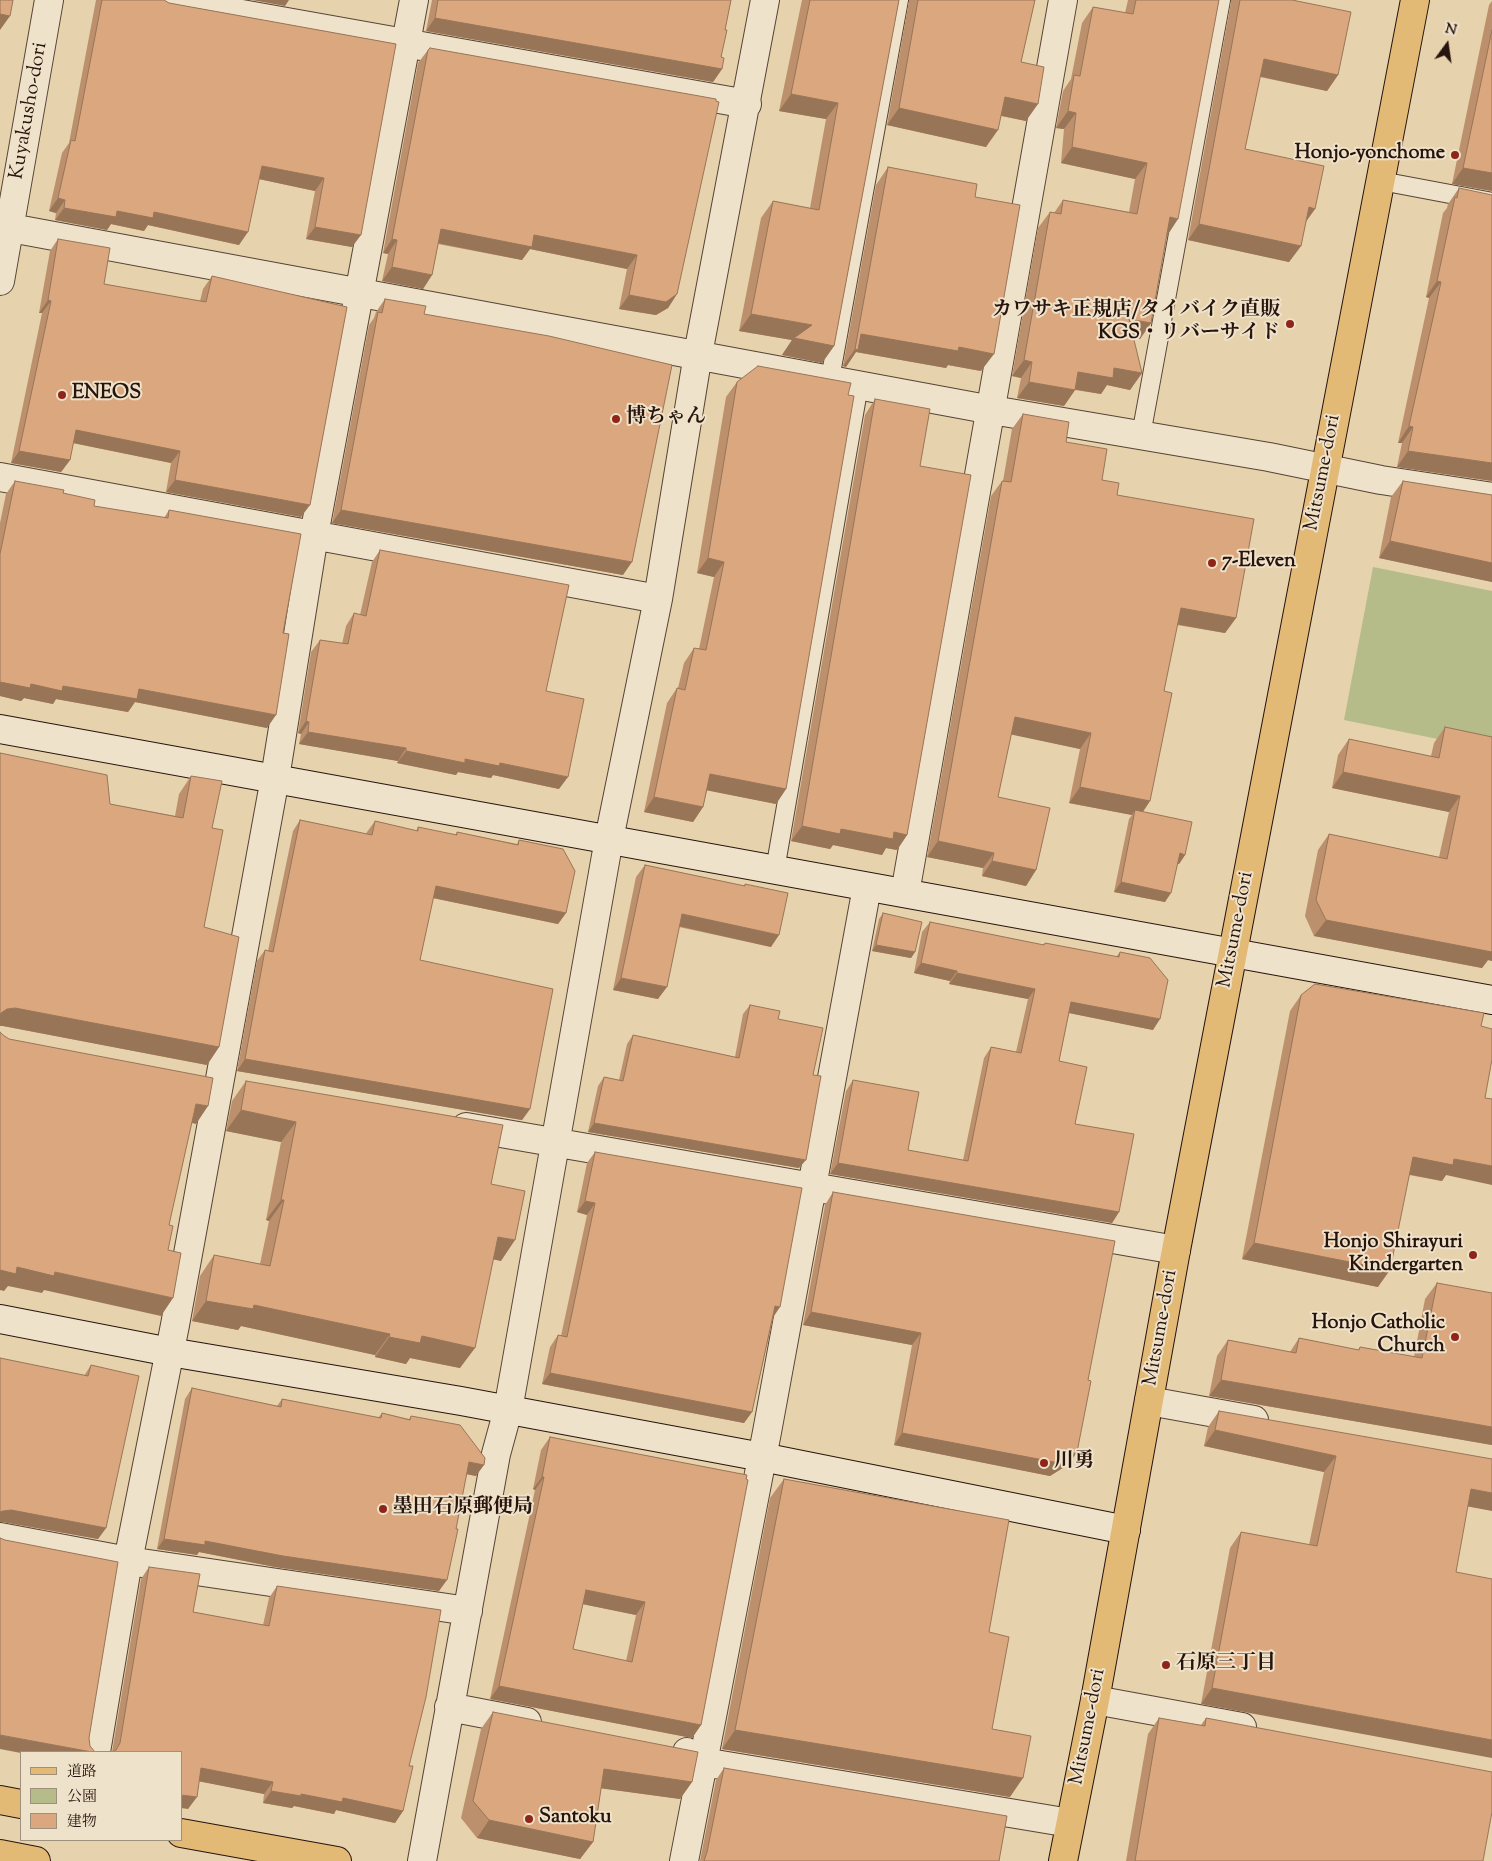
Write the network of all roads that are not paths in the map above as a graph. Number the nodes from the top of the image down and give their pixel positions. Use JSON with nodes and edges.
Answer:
{"nodes":[{"id":1,"x":49,"y":0,"type":"edge"},
{"id":2,"x":163,"y":0,"type":"edge"},
{"id":3,"x":414,"y":0,"type":"edge"},
{"id":4,"x":765,"y":0,"type":"edge"},
{"id":5,"x":898,"y":0,"type":"edge"},
{"id":6,"x":1063,"y":0,"type":"edge"},
{"id":7,"x":1221,"y":0,"type":"edge"},
{"id":8,"x":1415,"y":0,"type":"edge"},
{"id":9,"x":407,"y":43,"type":"junction"},
{"id":10,"x":747,"y":104,"type":"junction"},
{"id":11,"x":1382,"y":181,"type":"junction"},
{"id":12,"x":1492,"y":202,"type":"edge"},
{"id":13,"x":5,"y":227,"type":"edge"},
{"id":14,"x":0,"y":281,"type":"edge"},
{"id":15,"x":360,"y":293,"type":"junction"},
{"id":16,"x":698,"y":354,"type":"junction"},
{"id":17,"x":830,"y":380,"type":"junction"},
{"id":18,"x":859,"y":385,"type":"junction"},
{"id":19,"x":992,"y":410,"type":"junction"},
{"id":20,"x":1141,"y":435,"type":"junction"},
{"id":21,"x":1325,"y":468,"type":"junction"},
{"id":22,"x":0,"y":477,"type":"edge"},
{"id":23,"x":1492,"y":497,"type":"edge"},
{"id":24,"x":314,"y":535,"type":"junction"},
{"id":25,"x":658,"y":599,"type":"junction"},
{"id":26,"x":0,"y":729,"type":"edge"},
{"id":27,"x":275,"y":778,"type":"junction"},
{"id":28,"x":609,"y":839,"type":"junction"},
{"id":29,"x":775,"y":870,"type":"junction"},
{"id":30,"x":866,"y":887,"type":"junction"},
{"id":31,"x":904,"y":893,"type":"junction"},
{"id":32,"x":1233,"y":953,"type":"junction"},
{"id":33,"x":1492,"y":1000,"type":"edge"},
{"id":34,"x":444,"y":1123,"type":"edge"},
{"id":35,"x":556,"y":1143,"type":"junction"},
{"id":36,"x":812,"y":1185,"type":"junction"},
{"id":37,"x":1176,"y":1250,"type":"junction"},
{"id":38,"x":0,"y":1319,"type":"edge"},
{"id":39,"x":170,"y":1352,"type":"junction"},
{"id":40,"x":1150,"y":1401,"type":"junction"},
{"id":41,"x":508,"y":1410,"type":"junction"},
{"id":42,"x":1278,"y":1424,"type":"edge"},
{"id":43,"x":762,"y":1457,"type":"junction"},
{"id":44,"x":1126,"y":1530,"type":"junction"},
{"id":45,"x":0,"y":1537,"type":"edge"},
{"id":46,"x":128,"y":1561,"type":"junction"},
{"id":47,"x":468,"y":1611,"type":"junction"},
{"id":48,"x":1095,"y":1700,"type":"junction"},
{"id":49,"x":449,"y":1707,"type":"junction"},
{"id":50,"x":554,"y":1727,"type":"edge"},
{"id":51,"x":1271,"y":1733,"type":"edge"},
{"id":52,"x":660,"y":1747,"type":"edge"},
{"id":53,"x":96,"y":1751,"type":"edge"},
{"id":54,"x":703,"y":1762,"type":"junction"},
{"id":55,"x":0,"y":1800,"type":"edge"},
{"id":56,"x":20,"y":1804,"type":"edge"},
{"id":57,"x":1070,"y":1823,"type":"junction"},
{"id":58,"x":182,"y":1833,"type":"edge"},
{"id":59,"x":0,"y":1854,"type":"edge"},
{"id":60,"x":36,"y":1861,"type":"edge"},
{"id":61,"x":337,"y":1861,"type":"edge"},
{"id":62,"x":422,"y":1861,"type":"edge"},
{"id":63,"x":684,"y":1861,"type":"edge"},
{"id":64,"x":1062,"y":1861,"type":"edge"}],
"edges":[{"from":1,"to":13,"type":"street","name":"Kuyakusho-dori"},
{"from":2,"to":9,"type":"street"},
{"from":3,"to":9,"type":"street"},
{"from":4,"to":10,"type":"street"},
{"from":5,"to":17,"type":"lane"},
{"from":6,"to":19,"type":"street"},
{"from":7,"to":20,"type":"lane"},
{"from":8,"to":11,"type":"main road","name":"Mitsume-dori"},
{"from":9,"to":10,"type":"street"},
{"from":9,"to":15,"type":"street"},
{"from":10,"to":16,"type":"street"},
{"from":11,"to":12,"type":"lane"},
{"from":11,"to":21,"type":"main road","name":"Mitsume-dori"},
{"from":13,"to":14,"type":"street","name":"Kuyakusho-dori"},
{"from":13,"to":15,"type":"street"},
{"from":15,"to":16,"type":"street"},
{"from":15,"to":24,"type":"street"},
{"from":16,"to":17,"type":"street"},
{"from":16,"to":25,"type":"street"},
{"from":17,"to":18,"type":"street"},
{"from":18,"to":19,"type":"street"},
{"from":18,"to":29,"type":"lane"},
{"from":19,"to":20,"type":"street"},
{"from":19,"to":31,"type":"street"},
{"from":20,"to":21,"type":"street"},
{"from":21,"to":23,"type":"street"},
{"from":21,"to":32,"type":"main road","name":"Mitsume-dori"},
{"from":22,"to":24,"type":"street"},
{"from":24,"to":25,"type":"street"},
{"from":24,"to":27,"type":"street"},
{"from":25,"to":28,"type":"street"},
{"from":26,"to":27,"type":"street"},
{"from":27,"to":28,"type":"street"},
{"from":27,"to":39,"type":"street"},
{"from":28,"to":29,"type":"street"},
{"from":28,"to":35,"type":"street"},
{"from":29,"to":30,"type":"street"},
{"from":30,"to":31,"type":"street"},
{"from":30,"to":36,"type":"street"},
{"from":31,"to":32,"type":"street"},
{"from":32,"to":33,"type":"street"},
{"from":32,"to":37,"type":"main road","name":"Mitsume-dori"},
{"from":34,"to":35,"type":"street"},
{"from":35,"to":36,"type":"street"},
{"from":35,"to":41,"type":"street"},
{"from":36,"to":37,"type":"street"},
{"from":36,"to":43,"type":"street"},
{"from":37,"to":40,"type":"main road","name":"Mitsume-dori"},
{"from":38,"to":39,"type":"street"},
{"from":39,"to":41,"type":"street"},
{"from":39,"to":46,"type":"street"},
{"from":40,"to":42,"type":"street"},
{"from":40,"to":44,"type":"main road","name":"Mitsume-dori"},
{"from":41,"to":43,"type":"street"},
{"from":41,"to":47,"type":"street"},
{"from":43,"to":44,"type":"street"},
{"from":43,"to":54,"type":"street"},
{"from":44,"to":48,"type":"main road","name":"Mitsume-dori"},
{"from":45,"to":46,"type":"street"},
{"from":46,"to":47,"type":"street"},
{"from":46,"to":53,"type":"street"},
{"from":47,"to":49,"type":"street"},
{"from":48,"to":51,"type":"street"},
{"from":48,"to":57,"type":"main road","name":"Mitsume-dori"},
{"from":49,"to":50,"type":"street"},
{"from":49,"to":62,"type":"street"},
{"from":52,"to":54,"type":"street"},
{"from":54,"to":57,"type":"street"},
{"from":54,"to":63,"type":"street"},
{"from":55,"to":56,"type":"main road"},
{"from":57,"to":64,"type":"main road","name":"Mitsume-dori"},
{"from":58,"to":61,"type":"main road"},
{"from":59,"to":60,"type":"main road"}]}
